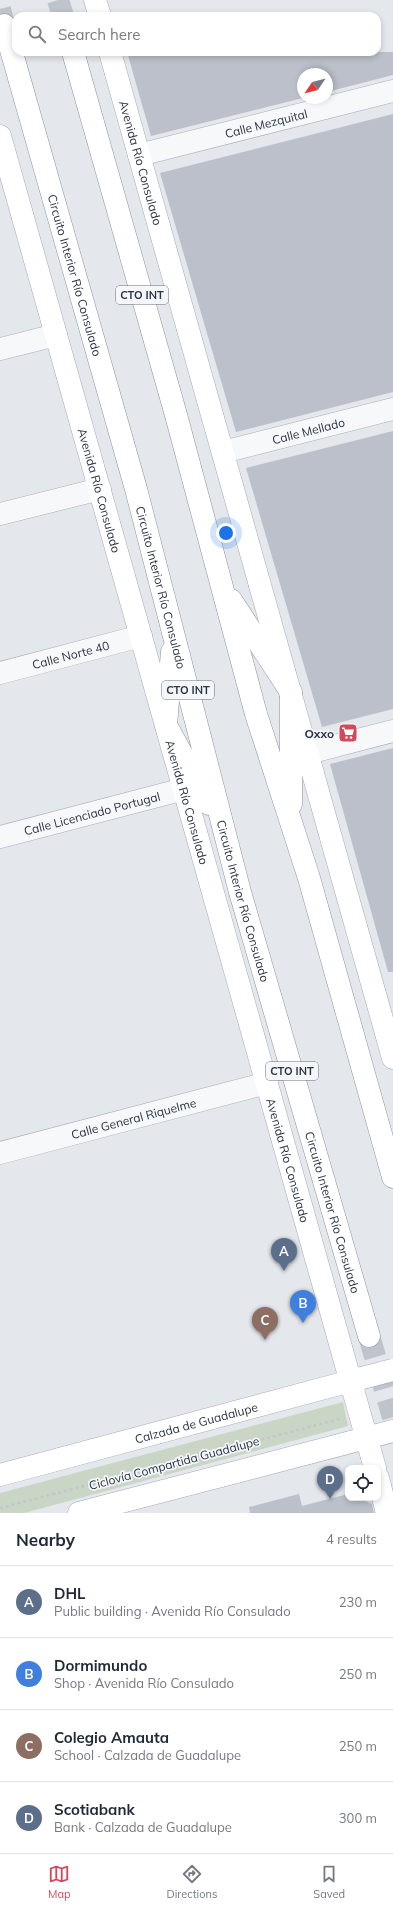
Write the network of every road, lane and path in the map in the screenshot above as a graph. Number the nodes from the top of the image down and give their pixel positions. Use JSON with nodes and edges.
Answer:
{"nodes":[{"id":1,"x":95,"y":0,"type":"edge"},
{"id":2,"x":99,"y":12,"type":"edge"},
{"id":3,"x":4,"y":25,"type":"dead end"},
{"id":4,"x":12,"y":53,"type":"edge"},
{"id":5,"x":13,"y":56,"type":"edge"},
{"id":6,"x":74,"y":56,"type":"edge"},
{"id":7,"x":111,"y":56,"type":"edge"},
{"id":8,"x":393,"y":91,"type":"edge"},
{"id":9,"x":0,"y":136,"type":"edge"},
{"id":10,"x":139,"y":155,"type":"junction"},
{"id":11,"x":7,"y":188,"type":"edge"},
{"id":12,"x":56,"y":335,"type":"junction"},
{"id":13,"x":0,"y":350,"type":"edge"},
{"id":14,"x":393,"y":409,"type":"edge"},
{"id":15,"x":223,"y":452,"type":"junction"},
{"id":16,"x":100,"y":489,"type":"junction"},
{"id":17,"x":0,"y":514,"type":"edge"},
{"id":18,"x":220,"y":583,"type":"junction"},
{"id":19,"x":173,"y":632,"type":"junction"},
{"id":20,"x":141,"y":636,"type":"junction"},
{"id":21,"x":0,"y":673,"type":"edge"},
{"id":22,"x":291,"y":692,"type":"junction"},
{"id":23,"x":166,"y":725,"type":"junction"},
{"id":24,"x":393,"y":731,"type":"edge"},
{"id":25,"x":308,"y":753,"type":"junction"},
{"id":26,"x":184,"y":788,"type":"junction"},
{"id":27,"x":291,"y":821,"type":"junction"},
{"id":28,"x":225,"y":834,"type":"junction"},
{"id":29,"x":0,"y":837,"type":"edge"},
{"id":30,"x":392,"y":1050,"type":"edge"},
{"id":31,"x":268,"y":1083,"type":"junction"},
{"id":32,"x":0,"y":1153,"type":"edge"},
{"id":33,"x":393,"y":1177,"type":"edge"},
{"id":34,"x":369,"y":1336,"type":"tunnel mouth"},
{"id":35,"x":393,"y":1370,"type":"edge"},
{"id":36,"x":357,"y":1379,"type":"junction"},
{"id":37,"x":347,"y":1417,"type":"dead end"},
{"id":38,"x":380,"y":1434,"type":"edge"},
{"id":39,"x":375,"y":1465,"type":"edge"},
{"id":40,"x":0,"y":1475,"type":"edge"},
{"id":41,"x":381,"y":1490,"type":"edge"},
{"id":42,"x":0,"y":1508,"type":"edge"},
{"id":43,"x":83,"y":1512,"type":"edge"},
{"id":44,"x":387,"y":1513,"type":"edge"}],
"edges":[{"from":1,"to":2,"type":"main road"},
{"from":3,"to":4,"type":"main road","name":"Circuito Interior Río Consulado","number":"CTO INT"},
{"from":5,"to":19,"type":"main road","name":"Circuito Interior Río Consulado","number":"CTO INT"},
{"from":6,"to":18,"type":"main road","number":"CTO INT"},
{"from":7,"to":10,"type":"main road","name":"Avenida Río Consulado","number":"CTO INT"},
{"from":8,"to":10,"type":"street","name":"Calle Mezquital"},
{"from":9,"to":11,"type":"main road","name":"Avenida Río Consulado","number":"CTO INT"},
{"from":10,"to":15,"type":"main road","name":"Avenida Río Consulado","number":"CTO INT"},
{"from":11,"to":12,"type":"main road","name":"Avenida Río Consulado","number":"CTO INT"},
{"from":12,"to":13,"type":"street"},
{"from":12,"to":16,"type":"main road","name":"Avenida Río Consulado","number":"CTO INT"},
{"from":14,"to":15,"type":"street","name":"Calle Mellado"},
{"from":15,"to":22,"type":"main road","name":"Avenida Río Consulado","number":"CTO INT"},
{"from":16,"to":17,"type":"street"},
{"from":16,"to":20,"type":"main road","name":"Avenida Río Consulado","number":"CTO INT"},
{"from":18,"to":22,"type":"main road"},
{"from":18,"to":27,"type":"main road","number":"CTO INT"},
{"from":19,"to":23,"type":"main road"},
{"from":19,"to":28,"type":"main road","name":"Circuito Interior Río Consulado","number":"CTO INT"},
{"from":20,"to":21,"type":"street","name":"Calle Norte 40"},
{"from":20,"to":23,"type":"main road","name":"Avenida Río Consulado","number":"CTO INT"},
{"from":22,"to":25,"type":"main road","name":"Avenida Río Consulado","number":"CTO INT"},
{"from":22,"to":27,"type":"main road"},
{"from":23,"to":26,"type":"main road","name":"Avenida Río Consulado","number":"CTO INT"},
{"from":23,"to":28,"type":"main road"},
{"from":24,"to":25,"type":"street"},
{"from":25,"to":30,"type":"main road","name":"Avenida Río Consulado","number":"CTO INT"},
{"from":26,"to":29,"type":"street","name":"Calle Licenciado Portugal"},
{"from":26,"to":31,"type":"main road","name":"Avenida Río Consulado","number":"CTO INT"},
{"from":27,"to":33,"type":"main road","number":"CTO INT"},
{"from":28,"to":34,"type":"main road","name":"Circuito Interior Río Consulado","number":"CTO INT"},
{"from":31,"to":32,"type":"street","name":"Calle General Riquelme"},
{"from":31,"to":36,"type":"main road","name":"Avenida Río Consulado","number":"CTO INT"},
{"from":35,"to":36,"type":"main road","name":"Calzada de Guadalupe","bridge":true},
{"from":36,"to":38,"type":"main road","name":"Avenida Río Consulado","number":"CTO INT"},
{"from":36,"to":40,"type":"main road","name":"Calzada de Guadalupe"},
{"from":37,"to":42,"type":"path","name":"Ciclovía Compartida Guadalupe"},
{"from":38,"to":39,"type":"main road","name":"Avenida Río Consulado","number":"CTO INT"},
{"from":38,"to":43,"type":"main road"},
{"from":41,"to":44,"type":"main road"}]}
